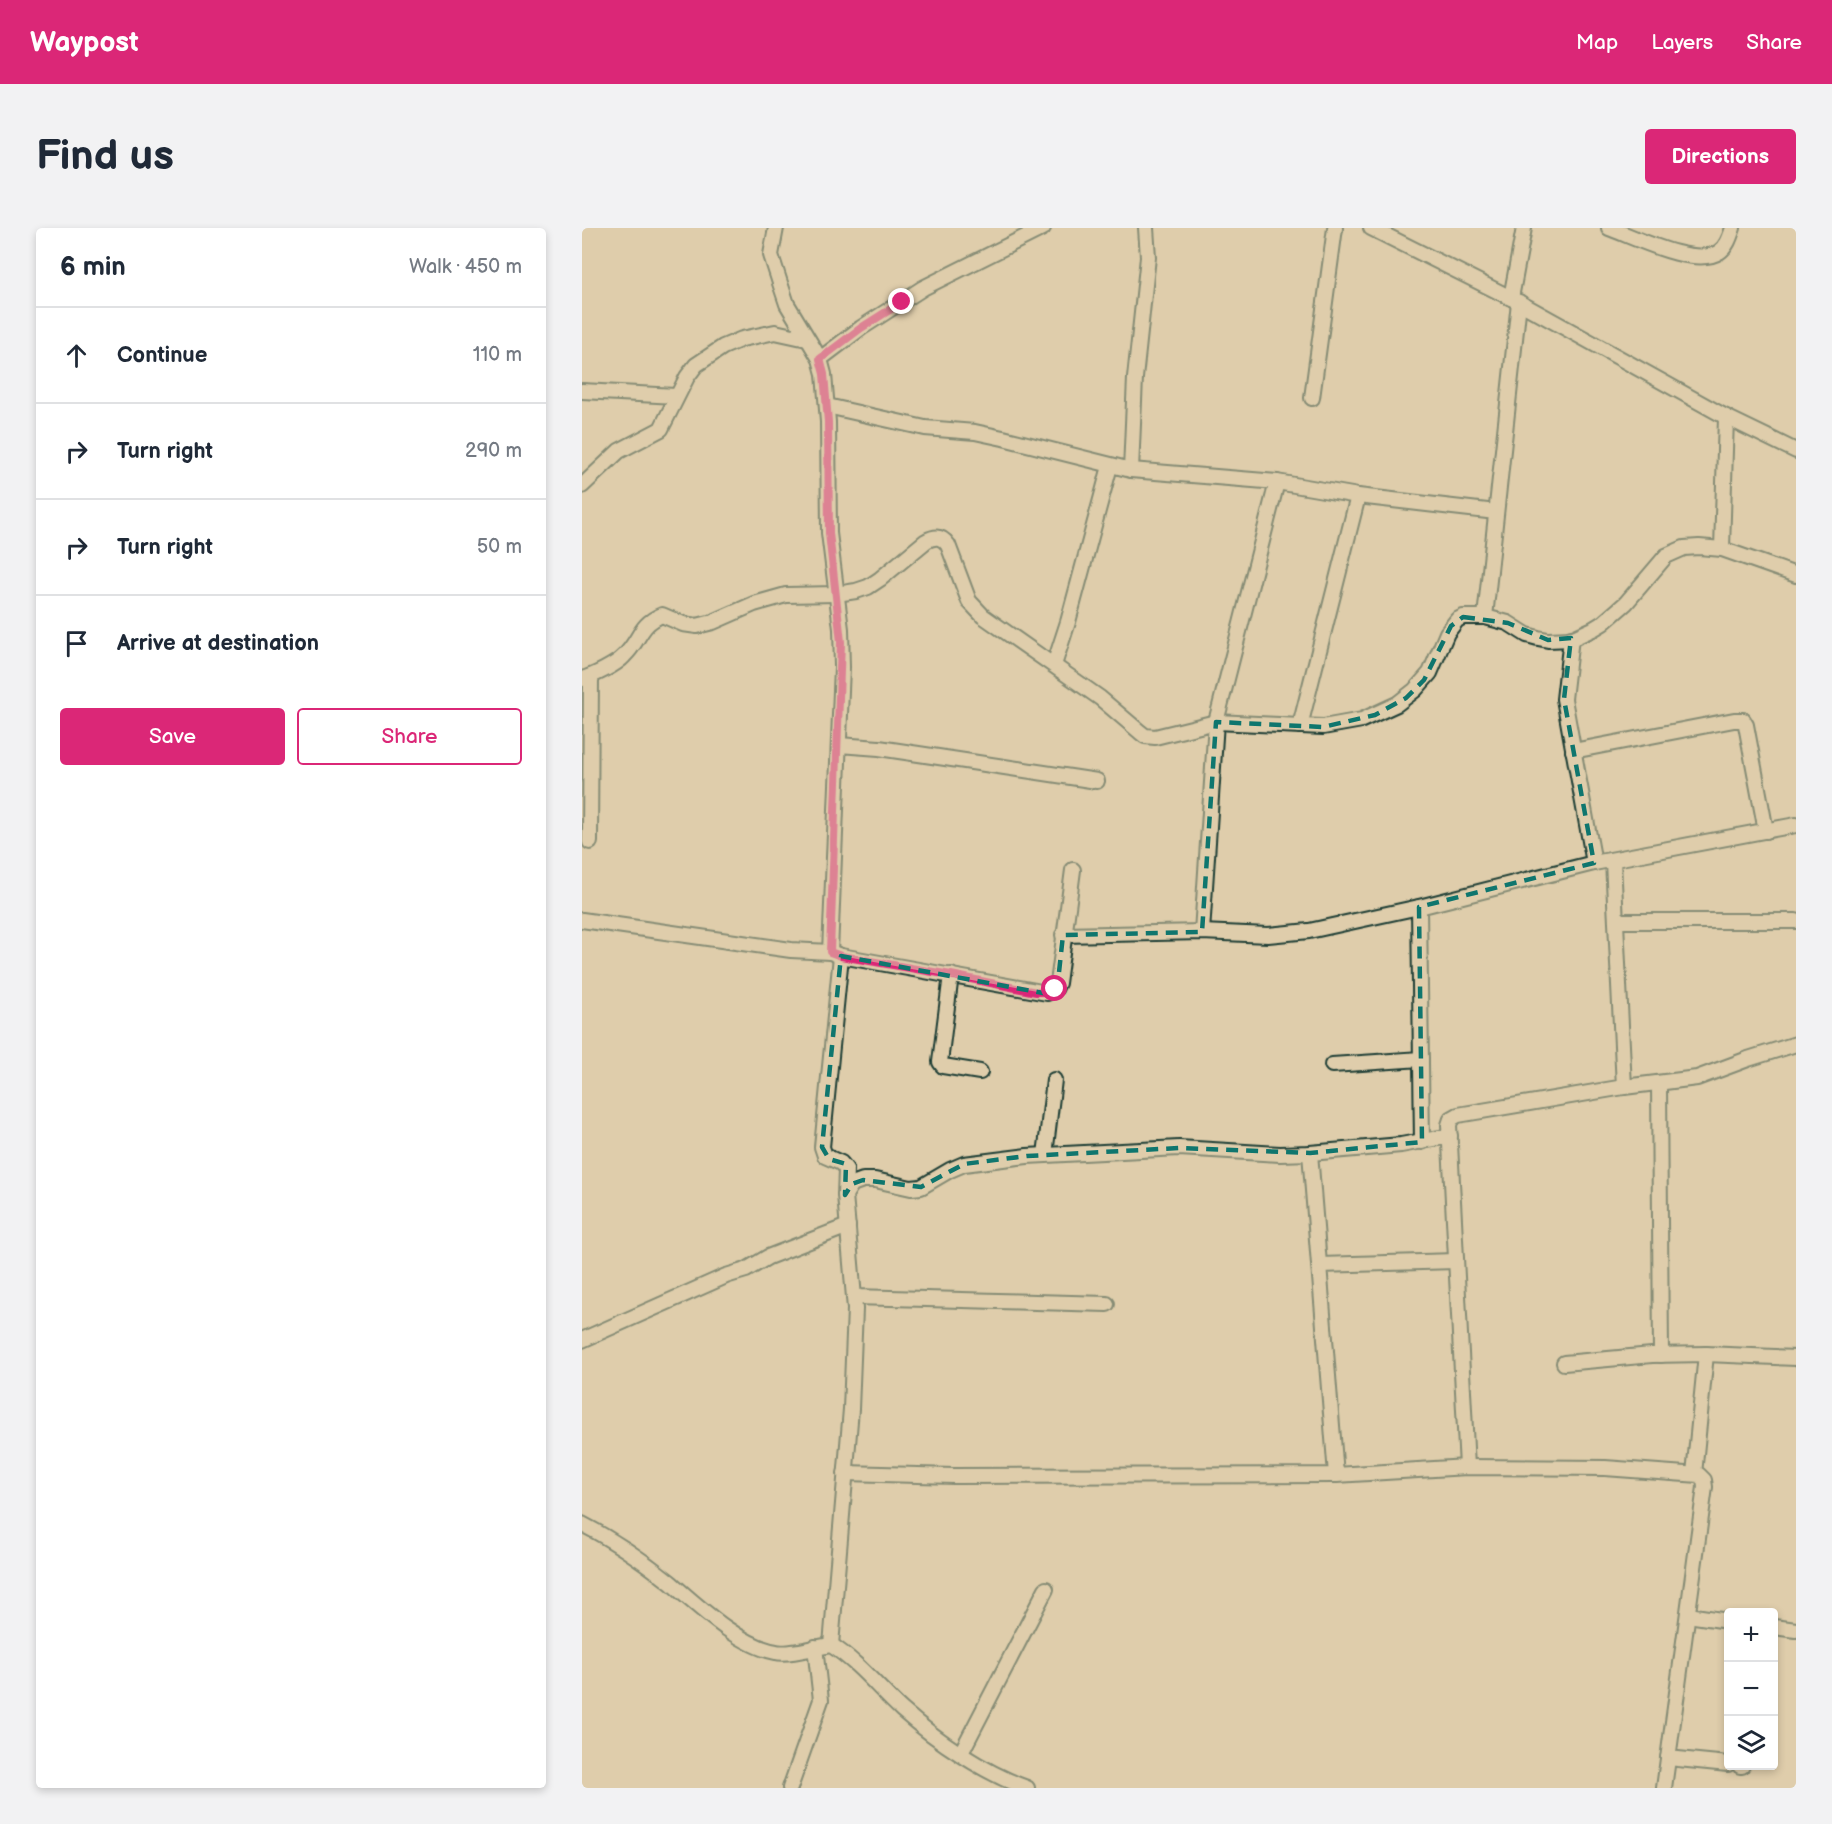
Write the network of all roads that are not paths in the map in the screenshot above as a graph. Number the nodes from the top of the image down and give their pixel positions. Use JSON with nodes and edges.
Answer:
{"nodes":[{"id":1,"x":776,"y":228,"type":"edge"},
{"id":2,"x":1043,"y":228,"type":"edge"},
{"id":3,"x":1146,"y":228,"type":"edge"},
{"id":4,"x":1335,"y":228,"type":"edge"},
{"id":5,"x":1371,"y":228,"type":"edge"},
{"id":6,"x":1524,"y":228,"type":"edge"},
{"id":7,"x":1609,"y":228,"type":"edge"},
{"id":8,"x":1733,"y":228,"type":"edge"},
{"id":9,"x":1515,"y":300,"type":"junction"},
{"id":10,"x":807,"y":339,"type":"junction"},
{"id":11,"x":820,"y":359,"type":"junction"},
{"id":12,"x":582,"y":391,"type":"edge"},
{"id":13,"x":676,"y":396,"type":"junction"},
{"id":14,"x":1312,"y":398,"type":"dead end"},
{"id":15,"x":827,"y":405,"type":"junction"},
{"id":16,"x":1726,"y":417,"type":"junction"},
{"id":17,"x":1796,"y":451,"type":"edge"},
{"id":18,"x":1110,"y":466,"type":"junction"},
{"id":19,"x":1131,"y":470,"type":"junction"},
{"id":20,"x":1277,"y":482,"type":"junction"},
{"id":21,"x":582,"y":486,"type":"edge"},
{"id":22,"x":1358,"y":496,"type":"junction"},
{"id":23,"x":1496,"y":512,"type":"junction"},
{"id":24,"x":1722,"y":549,"type":"junction"},
{"id":25,"x":1796,"y":575,"type":"edge"},
{"id":26,"x":837,"y":594,"type":"junction"},
{"id":27,"x":1485,"y":617,"type":"junction"},
{"id":28,"x":1571,"y":638,"type":"junction"},
{"id":29,"x":1053,"y":665,"type":"junction"},
{"id":30,"x":587,"y":678,"type":"edge"},
{"id":31,"x":1216,"y":722,"type":"junction"},
{"id":32,"x":1300,"y":726,"type":"junction"},
{"id":33,"x":838,"y":745,"type":"junction"},
{"id":34,"x":1573,"y":751,"type":"junction"},
{"id":35,"x":1097,"y":780,"type":"dead end"},
{"id":36,"x":1796,"y":825,"type":"edge"},
{"id":37,"x":1766,"y":831,"type":"junction"},
{"id":38,"x":590,"y":842,"type":"dead end"},
{"id":39,"x":1613,"y":861,"type":"junction"},
{"id":40,"x":1594,"y":863,"type":"junction"},
{"id":41,"x":1073,"y":870,"type":"dead end"},
{"id":42,"x":1419,"y":907,"type":"junction"},
{"id":43,"x":582,"y":920,"type":"edge"},
{"id":44,"x":1616,"y":921,"type":"junction"},
{"id":45,"x":1796,"y":921,"type":"edge"},
{"id":46,"x":1202,"y":932,"type":"junction"},
{"id":47,"x":1063,"y":935,"type":"junction"},
{"id":48,"x":835,"y":954,"type":"junction"},
{"id":49,"x":951,"y":975,"type":"junction"},
{"id":50,"x":1796,"y":1044,"type":"edge"},
{"id":51,"x":1421,"y":1059,"type":"junction"},
{"id":52,"x":1332,"y":1065,"type":"dead end"},
{"id":53,"x":980,"y":1072,"type":"dead end"},
{"id":54,"x":1054,"y":1080,"type":"dead end"},
{"id":55,"x":1659,"y":1083,"type":"junction"},
{"id":56,"x":1624,"y":1087,"type":"junction"},
{"id":57,"x":1450,"y":1136,"type":"junction"},
{"id":58,"x":1422,"y":1142,"type":"junction"},
{"id":59,"x":1310,"y":1153,"type":"junction"},
{"id":60,"x":1045,"y":1155,"type":"junction"},
{"id":61,"x":845,"y":1195,"type":"junction"},
{"id":62,"x":848,"y":1226,"type":"junction"},
{"id":63,"x":1456,"y":1261,"type":"junction"},
{"id":64,"x":1319,"y":1265,"type":"junction"},
{"id":65,"x":854,"y":1297,"type":"junction"},
{"id":66,"x":1107,"y":1304,"type":"dead end"},
{"id":67,"x":582,"y":1340,"type":"edge"},
{"id":68,"x":1706,"y":1354,"type":"junction"},
{"id":69,"x":1661,"y":1355,"type":"junction"},
{"id":70,"x":1796,"y":1358,"type":"edge"},
{"id":71,"x":1564,"y":1363,"type":"dead end"},
{"id":72,"x":1467,"y":1467,"type":"junction"},
{"id":73,"x":845,"y":1473,"type":"junction"},
{"id":74,"x":1694,"y":1474,"type":"junction"},
{"id":75,"x":1336,"y":1475,"type":"junction"},
{"id":76,"x":582,"y":1524,"type":"edge"},
{"id":77,"x":1046,"y":1589,"type":"dead end"},
{"id":78,"x":1688,"y":1615,"type":"junction"},
{"id":79,"x":1724,"y":1620,"type":"edge"},
{"id":80,"x":1778,"y":1628,"type":"edge"},
{"id":81,"x":1796,"y":1630,"type":"edge"},
{"id":82,"x":831,"y":1646,"type":"junction"},
{"id":83,"x":815,"y":1647,"type":"junction"},
{"id":84,"x":961,"y":1753,"type":"junction"},
{"id":85,"x":1668,"y":1758,"type":"junction"},
{"id":86,"x":1724,"y":1764,"type":"edge"},
{"id":87,"x":790,"y":1788,"type":"edge"},
{"id":88,"x":1026,"y":1788,"type":"edge"},
{"id":89,"x":1664,"y":1788,"type":"edge"}],
"edges":[{"from":1,"to":10,"type":"street"},
{"from":2,"to":11,"type":"street"},
{"from":3,"to":19,"type":"street"},
{"from":4,"to":14,"type":"street"},
{"from":5,"to":9,"type":"street"},
{"from":6,"to":9,"type":"street"},
{"from":7,"to":8,"type":"street"},
{"from":9,"to":16,"type":"street"},
{"from":9,"to":23,"type":"street"},
{"from":10,"to":11,"type":"street"},
{"from":10,"to":13,"type":"street"},
{"from":11,"to":15,"type":"street"},
{"from":12,"to":13,"type":"street"},
{"from":13,"to":21,"type":"street"},
{"from":15,"to":18,"type":"street"},
{"from":15,"to":26,"type":"street"},
{"from":16,"to":17,"type":"street"},
{"from":16,"to":24,"type":"street"},
{"from":18,"to":19,"type":"street"},
{"from":18,"to":29,"type":"street"},
{"from":19,"to":20,"type":"street"},
{"from":20,"to":22,"type":"street"},
{"from":20,"to":31,"type":"street"},
{"from":22,"to":23,"type":"street"},
{"from":22,"to":32,"type":"street"},
{"from":23,"to":27,"type":"street"},
{"from":24,"to":25,"type":"street"},
{"from":24,"to":28,"type":"street"},
{"from":26,"to":29,"type":"street"},
{"from":26,"to":30,"type":"street"},
{"from":26,"to":33,"type":"street"},
{"from":27,"to":28,"type":"street"},
{"from":27,"to":32,"type":"street"},
{"from":28,"to":34,"type":"street"},
{"from":29,"to":31,"type":"street"},
{"from":30,"to":38,"type":"street"},
{"from":31,"to":32,"type":"street"},
{"from":31,"to":46,"type":"street"},
{"from":33,"to":35,"type":"street"},
{"from":33,"to":48,"type":"street"},
{"from":34,"to":37,"type":"street"},
{"from":34,"to":40,"type":"street"},
{"from":36,"to":37,"type":"street"},
{"from":37,"to":39,"type":"street"},
{"from":39,"to":40,"type":"street"},
{"from":39,"to":44,"type":"street"},
{"from":40,"to":42,"type":"street"},
{"from":41,"to":47,"type":"street"},
{"from":42,"to":46,"type":"street"},
{"from":42,"to":51,"type":"street"},
{"from":43,"to":48,"type":"street"},
{"from":44,"to":45,"type":"street"},
{"from":44,"to":56,"type":"street"},
{"from":46,"to":47,"type":"street"},
{"from":47,"to":49,"type":"street"},
{"from":48,"to":49,"type":"street"},
{"from":48,"to":61,"type":"street"},
{"from":49,"to":53,"type":"street"},
{"from":50,"to":55,"type":"street"},
{"from":51,"to":52,"type":"street"},
{"from":51,"to":58,"type":"street"},
{"from":54,"to":60,"type":"street"},
{"from":55,"to":56,"type":"street"},
{"from":55,"to":69,"type":"street"},
{"from":56,"to":57,"type":"street"},
{"from":57,"to":58,"type":"street"},
{"from":57,"to":63,"type":"street"},
{"from":58,"to":59,"type":"street"},
{"from":59,"to":60,"type":"street"},
{"from":59,"to":64,"type":"street"},
{"from":60,"to":61,"type":"street"},
{"from":61,"to":62,"type":"street"},
{"from":62,"to":65,"type":"street"},
{"from":62,"to":67,"type":"street"},
{"from":63,"to":64,"type":"street"},
{"from":63,"to":72,"type":"street"},
{"from":64,"to":75,"type":"street"},
{"from":65,"to":66,"type":"street"},
{"from":65,"to":73,"type":"street"},
{"from":68,"to":69,"type":"street"},
{"from":68,"to":70,"type":"street"},
{"from":68,"to":74,"type":"street"},
{"from":69,"to":71,"type":"street"},
{"from":72,"to":74,"type":"street"},
{"from":72,"to":75,"type":"street"},
{"from":73,"to":75,"type":"street"},
{"from":73,"to":82,"type":"street"},
{"from":74,"to":78,"type":"street"},
{"from":76,"to":83,"type":"street"},
{"from":77,"to":84,"type":"street"},
{"from":78,"to":79,"type":"street"},
{"from":78,"to":85,"type":"street"},
{"from":80,"to":81,"type":"street"},
{"from":82,"to":83,"type":"street"},
{"from":82,"to":84,"type":"street"},
{"from":83,"to":87,"type":"street"},
{"from":84,"to":88,"type":"street"},
{"from":85,"to":86,"type":"street"},
{"from":85,"to":89,"type":"street"}]}
